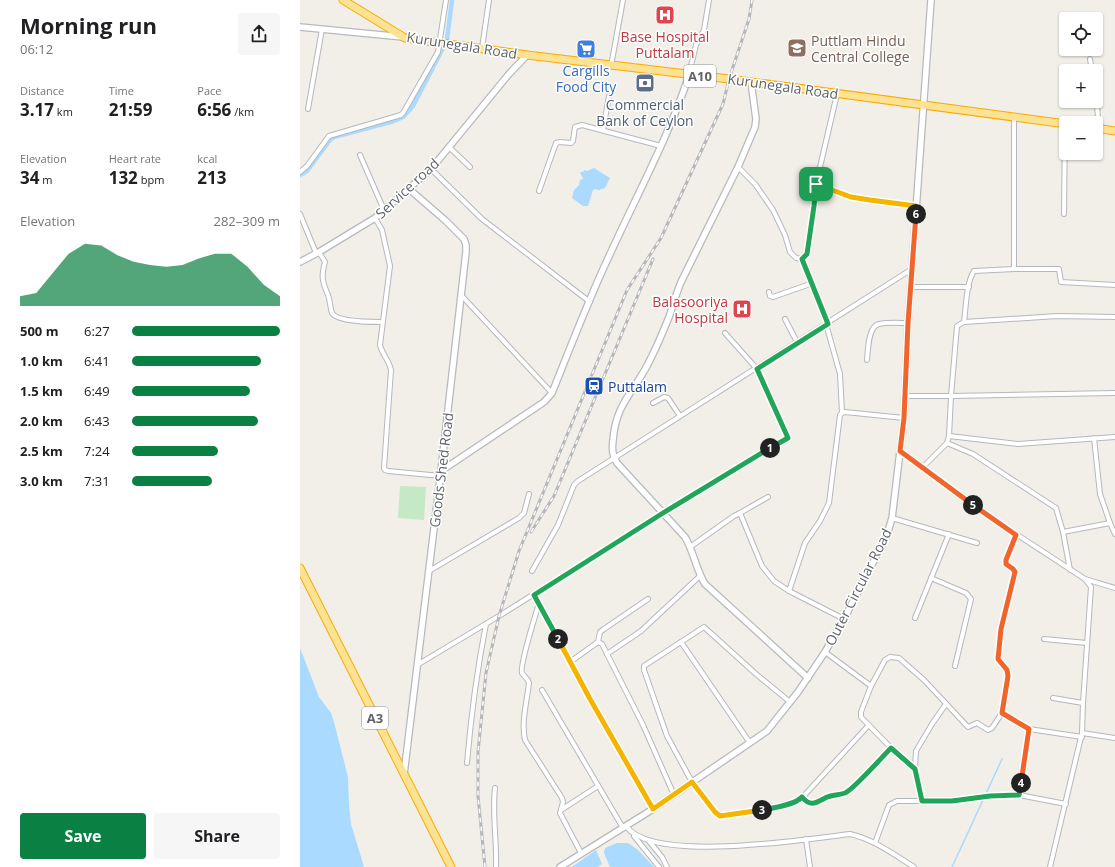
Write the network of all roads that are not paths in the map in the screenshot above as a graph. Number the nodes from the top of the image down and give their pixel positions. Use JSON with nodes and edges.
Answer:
{"nodes":[{"id":1,"x":446,"y":0,"type":"edge"},
{"id":2,"x":489,"y":0,"type":"edge"},
{"id":3,"x":623,"y":0,"type":"edge"},
{"id":4,"x":709,"y":0,"type":"edge"},
{"id":5,"x":932,"y":0,"type":"edge"},
{"id":6,"x":346,"y":1,"type":"edge"},
{"id":7,"x":300,"y":27,"type":"edge"},
{"id":8,"x":322,"y":29,"type":"junction"},
{"id":9,"x":405,"y":38,"type":"junction"},
{"id":10,"x":440,"y":43,"type":"junction"},
{"id":11,"x":482,"y":48,"type":"junction"},
{"id":12,"x":527,"y":55,"type":"junction"},
{"id":13,"x":1090,"y":59,"type":"dead end"},
{"id":14,"x":1091,"y":64,"type":"edge"},
{"id":15,"x":611,"y":66,"type":"junction"},
{"id":16,"x":689,"y":74,"type":"junction"},
{"id":17,"x":751,"y":82,"type":"junction"},
{"id":18,"x":837,"y":94,"type":"junction"},
{"id":19,"x":609,"y":96,"type":"dead end"},
{"id":20,"x":924,"y":105,"type":"junction"},
{"id":21,"x":308,"y":109,"type":"dead end"},
{"id":22,"x":1014,"y":118,"type":"junction"},
{"id":23,"x":1059,"y":123,"type":"edge"},
{"id":24,"x":603,"y":130,"type":"junction"},
{"id":25,"x":1103,"y":130,"type":"edge"},
{"id":26,"x":1115,"y":131,"type":"edge"},
{"id":27,"x":660,"y":146,"type":"junction"},
{"id":28,"x":449,"y":147,"type":"junction"},
{"id":29,"x":360,"y":155,"type":"dead end"},
{"id":30,"x":1065,"y":160,"type":"edge"},
{"id":31,"x":738,"y":166,"type":"junction"},
{"id":32,"x":470,"y":167,"type":"dead end"},
{"id":33,"x":431,"y":169,"type":"junction"},
{"id":34,"x":300,"y":172,"type":"edge"},
{"id":35,"x":816,"y":184,"type":"junction"},
{"id":36,"x":409,"y":189,"type":"junction"},
{"id":37,"x":539,"y":191,"type":"dead end"},
{"id":38,"x":916,"y":206,"type":"junction"},
{"id":39,"x":384,"y":210,"type":"junction"},
{"id":40,"x":300,"y":214,"type":"edge"},
{"id":41,"x":1064,"y":214,"type":"dead end"},
{"id":42,"x":375,"y":218,"type":"junction"},
{"id":43,"x":318,"y":253,"type":"junction"},
{"id":44,"x":802,"y":259,"type":"junction"},
{"id":45,"x":300,"y":262,"type":"edge"},
{"id":46,"x":1014,"y":268,"type":"junction"},
{"id":47,"x":912,"y":269,"type":"junction"},
{"id":48,"x":810,"y":284,"type":"junction"},
{"id":49,"x":1115,"y":285,"type":"edge"},
{"id":50,"x":911,"y":287,"type":"junction"},
{"id":51,"x":969,"y":287,"type":"junction"},
{"id":52,"x":769,"y":292,"type":"dead end"},
{"id":53,"x":462,"y":295,"type":"junction"},
{"id":54,"x":590,"y":302,"type":"junction"},
{"id":55,"x":1115,"y":316,"type":"edge"},
{"id":56,"x":785,"y":319,"type":"dead end"},
{"id":57,"x":382,"y":322,"type":"junction"},
{"id":58,"x":964,"y":322,"type":"junction"},
{"id":59,"x":908,"y":323,"type":"junction"},
{"id":60,"x":827,"y":324,"type":"junction"},
{"id":61,"x":725,"y":333,"type":"dead end"},
{"id":62,"x":797,"y":342,"type":"junction"},
{"id":63,"x":867,"y":360,"type":"dead end"},
{"id":64,"x":757,"y":369,"type":"junction"},
{"id":65,"x":552,"y":393,"type":"junction"},
{"id":66,"x":1115,"y":393,"type":"edge"},
{"id":67,"x":904,"y":396,"type":"junction"},
{"id":68,"x":951,"y":396,"type":"junction"},
{"id":69,"x":653,"y":404,"type":"dead end"},
{"id":70,"x":842,"y":413,"type":"junction"},
{"id":71,"x":680,"y":416,"type":"junction"},
{"id":72,"x":904,"y":418,"type":"junction"},
{"id":73,"x":949,"y":436,"type":"junction"},
{"id":74,"x":1115,"y":437,"type":"edge"},
{"id":75,"x":1094,"y":438,"type":"junction"},
{"id":76,"x":947,"y":443,"type":"junction"},
{"id":77,"x":900,"y":451,"type":"junction"},
{"id":78,"x":614,"y":459,"type":"junction"},
{"id":79,"x":923,"y":467,"type":"junction"},
{"id":80,"x":441,"y":473,"type":"junction"},
{"id":81,"x":529,"y":494,"type":"dead end"},
{"id":82,"x":768,"y":497,"type":"dead end"},
{"id":83,"x":663,"y":513,"type":"junction"},
{"id":84,"x":740,"y":513,"type":"junction"},
{"id":85,"x":892,"y":518,"type":"junction"},
{"id":86,"x":1110,"y":523,"type":"junction"},
{"id":87,"x":1063,"y":532,"type":"junction"},
{"id":88,"x":949,"y":534,"type":"junction"},
{"id":89,"x":1115,"y":534,"type":"edge"},
{"id":90,"x":1016,"y":535,"type":"junction"},
{"id":91,"x":977,"y":543,"type":"dead end"},
{"id":92,"x":690,"y":547,"type":"junction"},
{"id":93,"x":300,"y":568,"type":"edge"},
{"id":94,"x":1070,"y":570,"type":"junction"},
{"id":95,"x":429,"y":571,"type":"junction"},
{"id":96,"x":532,"y":571,"type":"dead end"},
{"id":97,"x":700,"y":576,"type":"junction"},
{"id":98,"x":931,"y":578,"type":"junction"},
{"id":99,"x":1085,"y":579,"type":"junction"},
{"id":100,"x":1115,"y":588,"type":"edge"},
{"id":101,"x":789,"y":591,"type":"junction"},
{"id":102,"x":534,"y":595,"type":"junction"},
{"id":103,"x":648,"y":599,"type":"dead end"},
{"id":104,"x":539,"y":603,"type":"junction"},
{"id":105,"x":915,"y":618,"type":"dead end"},
{"id":106,"x":844,"y":619,"type":"junction"},
{"id":107,"x":486,"y":624,"type":"junction"},
{"id":108,"x":1044,"y":638,"type":"dead end"},
{"id":109,"x":598,"y":642,"type":"junction"},
{"id":110,"x":681,"y":642,"type":"junction"},
{"id":111,"x":1087,"y":643,"type":"junction"},
{"id":112,"x":825,"y":652,"type":"junction"},
{"id":113,"x":607,"y":654,"type":"junction"},
{"id":114,"x":570,"y":662,"type":"junction"},
{"id":115,"x":417,"y":665,"type":"junction"},
{"id":116,"x":955,"y":666,"type":"dead end"},
{"id":117,"x":808,"y":678,"type":"junction"},
{"id":118,"x":871,"y":686,"type":"junction"},
{"id":119,"x":542,"y":690,"type":"dead end"},
{"id":120,"x":1054,"y":698,"type":"dead end"},
{"id":121,"x":790,"y":702,"type":"junction"},
{"id":122,"x":1083,"y":703,"type":"junction"},
{"id":123,"x":946,"y":704,"type":"junction"},
{"id":124,"x":1002,"y":713,"type":"junction"},
{"id":125,"x":868,"y":726,"type":"junction"},
{"id":126,"x":1029,"y":729,"type":"junction"},
{"id":127,"x":1082,"y":735,"type":"junction"},
{"id":128,"x":1115,"y":738,"type":"edge"},
{"id":129,"x":750,"y":743,"type":"junction"},
{"id":130,"x":891,"y":748,"type":"junction"},
{"id":131,"x":467,"y":763,"type":"dead end"},
{"id":132,"x":915,"y":769,"type":"junction"},
{"id":133,"x":404,"y":775,"type":"junction"},
{"id":134,"x":692,"y":782,"type":"junction"},
{"id":135,"x":598,"y":786,"type":"junction"},
{"id":136,"x":494,"y":788,"type":"dead end"},
{"id":137,"x":674,"y":794,"type":"junction"},
{"id":138,"x":1019,"y":795,"type":"junction"},
{"id":139,"x":802,"y":797,"type":"junction"},
{"id":140,"x":922,"y":801,"type":"junction"},
{"id":141,"x":1066,"y":804,"type":"junction"},
{"id":142,"x":653,"y":809,"type":"junction"},
{"id":143,"x":561,"y":810,"type":"junction"},
{"id":144,"x":626,"y":828,"type":"junction"},
{"id":145,"x":806,"y":839,"type":"junction"},
{"id":146,"x":648,"y":840,"type":"junction"},
{"id":147,"x":875,"y":843,"type":"junction"},
{"id":148,"x":581,"y":853,"type":"junction"},
{"id":149,"x":451,"y":867,"type":"edge"},
{"id":150,"x":496,"y":867,"type":"edge"},
{"id":151,"x":560,"y":867,"type":"edge"},
{"id":152,"x":659,"y":867,"type":"edge"},
{"id":153,"x":667,"y":867,"type":"edge"},
{"id":154,"x":810,"y":867,"type":"edge"},
{"id":155,"x":914,"y":867,"type":"edge"},
{"id":156,"x":1050,"y":867,"type":"edge"}],
"edges":[{"from":1,"to":10,"type":"street"},
{"from":2,"to":11,"type":"street"},
{"from":3,"to":15,"type":"street"},
{"from":4,"to":16,"type":"street"},
{"from":5,"to":20,"type":"street","name":"Outer Circular Road"},
{"from":6,"to":9,"type":"highway","name":"Kurunegala Road","number":"A10"},
{"from":7,"to":8,"type":"street"},
{"from":8,"to":9,"type":"street"},
{"from":8,"to":21,"type":"street"},
{"from":9,"to":10,"type":"highway","name":"Kurunegala Road","number":"A10"},
{"from":10,"to":11,"type":"highway","name":"Kurunegala Road","number":"A10"},
{"from":10,"to":34,"type":"street"},
{"from":11,"to":12,"type":"highway","name":"Kurunegala Road","number":"A10"},
{"from":12,"to":15,"type":"highway","name":"Kurunegala Road","number":"A10"},
{"from":12,"to":28,"type":"street","name":"Service road"},
{"from":13,"to":14,"type":"street"},
{"from":15,"to":16,"type":"highway","name":"Kurunegala Road","number":"A10"},
{"from":16,"to":17,"type":"highway","name":"Kurunegala Road","number":"A10"},
{"from":16,"to":27,"type":"street"},
{"from":17,"to":18,"type":"highway","name":"Kurunegala Road","number":"A10"},
{"from":17,"to":31,"type":"street"},
{"from":18,"to":20,"type":"highway","name":"Kurunegala Road","number":"A10"},
{"from":18,"to":35,"type":"street"},
{"from":19,"to":24,"type":"street"},
{"from":20,"to":22,"type":"highway","name":"Kurunegala Road","number":"A10"},
{"from":20,"to":38,"type":"street","name":"Outer Circular Road"},
{"from":22,"to":23,"type":"highway","name":"Kurunegala Road","number":"A10"},
{"from":22,"to":46,"type":"street"},
{"from":24,"to":27,"type":"street"},
{"from":24,"to":37,"type":"street"},
{"from":25,"to":26,"type":"highway"},
{"from":27,"to":54,"type":"street"},
{"from":28,"to":32,"type":"street"},
{"from":28,"to":33,"type":"street","name":"Service road"},
{"from":29,"to":39,"type":"street"},
{"from":30,"to":41,"type":"street"},
{"from":31,"to":44,"type":"street"},
{"from":31,"to":78,"type":"street"},
{"from":33,"to":36,"type":"street","name":"Service road"},
{"from":33,"to":54,"type":"street"},
{"from":35,"to":38,"type":"street"},
{"from":35,"to":44,"type":"street"},
{"from":36,"to":39,"type":"street","name":"Service road"},
{"from":36,"to":53,"type":"street","name":"Goods Shed Road"},
{"from":38,"to":47,"type":"street","name":"Outer Circular Road"},
{"from":39,"to":42,"type":"street","name":"Service road"},
{"from":40,"to":43,"type":"street"},
{"from":42,"to":43,"type":"street","name":"Service road"},
{"from":42,"to":57,"type":"street"},
{"from":43,"to":45,"type":"street","name":"Service road"},
{"from":43,"to":57,"type":"street"},
{"from":44,"to":48,"type":"street"},
{"from":46,"to":49,"type":"street"},
{"from":46,"to":51,"type":"street"},
{"from":47,"to":50,"type":"street","name":"Outer Circular Road"},
{"from":47,"to":60,"type":"street"},
{"from":48,"to":52,"type":"street"},
{"from":48,"to":60,"type":"street"},
{"from":50,"to":51,"type":"street"},
{"from":50,"to":59,"type":"street","name":"Outer Circular Road"},
{"from":51,"to":58,"type":"street"},
{"from":53,"to":65,"type":"street"},
{"from":53,"to":80,"type":"street","name":"Goods Shed Road"},
{"from":54,"to":65,"type":"street"},
{"from":55,"to":58,"type":"street"},
{"from":56,"to":62,"type":"street"},
{"from":57,"to":80,"type":"street"},
{"from":58,"to":68,"type":"street"},
{"from":59,"to":63,"type":"street"},
{"from":59,"to":67,"type":"street","name":"Outer Circular Road"},
{"from":60,"to":62,"type":"street"},
{"from":60,"to":70,"type":"street"},
{"from":61,"to":64,"type":"street"},
{"from":62,"to":64,"type":"street"},
{"from":64,"to":71,"type":"street"},
{"from":64,"to":83,"type":"street"},
{"from":65,"to":80,"type":"street"},
{"from":66,"to":68,"type":"street"},
{"from":67,"to":68,"type":"street"},
{"from":67,"to":72,"type":"street","name":"Outer Circular Road"},
{"from":68,"to":73,"type":"street"},
{"from":69,"to":71,"type":"street"},
{"from":70,"to":72,"type":"street"},
{"from":70,"to":101,"type":"street"},
{"from":71,"to":78,"type":"street"},
{"from":72,"to":77,"type":"street","name":"Outer Circular Road"},
{"from":73,"to":75,"type":"street"},
{"from":73,"to":76,"type":"street"},
{"from":74,"to":75,"type":"street"},
{"from":75,"to":86,"type":"street"},
{"from":76,"to":79,"type":"street"},
{"from":76,"to":87,"type":"street"},
{"from":77,"to":79,"type":"street"},
{"from":77,"to":85,"type":"street","name":"Outer Circular Road"},
{"from":78,"to":83,"type":"street"},
{"from":78,"to":96,"type":"street"},
{"from":79,"to":90,"type":"street"},
{"from":80,"to":95,"type":"street","name":"Goods Shed Road"},
{"from":81,"to":95,"type":"street"},
{"from":82,"to":84,"type":"street"},
{"from":83,"to":92,"type":"street"},
{"from":83,"to":102,"type":"street"},
{"from":84,"to":92,"type":"street"},
{"from":84,"to":101,"type":"street"},
{"from":85,"to":88,"type":"street"},
{"from":85,"to":106,"type":"street","name":"Outer Circular Road"},
{"from":86,"to":87,"type":"street"},
{"from":86,"to":89,"type":"street"},
{"from":87,"to":94,"type":"street"},
{"from":88,"to":91,"type":"street"},
{"from":88,"to":98,"type":"street"},
{"from":90,"to":94,"type":"street"},
{"from":90,"to":124,"type":"street"},
{"from":92,"to":97,"type":"street"},
{"from":93,"to":133,"type":"highway","number":"A3"},
{"from":94,"to":99,"type":"street"},
{"from":95,"to":115,"type":"street","name":"Goods Shed Road"},
{"from":97,"to":113,"type":"street"},
{"from":97,"to":117,"type":"street"},
{"from":98,"to":105,"type":"street"},
{"from":98,"to":116,"type":"street"},
{"from":99,"to":100,"type":"street"},
{"from":99,"to":111,"type":"street"},
{"from":101,"to":106,"type":"street"},
{"from":102,"to":104,"type":"street"},
{"from":102,"to":107,"type":"street"},
{"from":103,"to":109,"type":"street"},
{"from":104,"to":114,"type":"street"},
{"from":104,"to":143,"type":"street"},
{"from":106,"to":112,"type":"street","name":"Outer Circular Road"},
{"from":107,"to":115,"type":"street"},
{"from":107,"to":131,"type":"street"},
{"from":108,"to":111,"type":"street"},
{"from":109,"to":113,"type":"street"},
{"from":109,"to":114,"type":"street"},
{"from":110,"to":121,"type":"street"},
{"from":110,"to":129,"type":"street"},
{"from":110,"to":134,"type":"street"},
{"from":111,"to":122,"type":"street"},
{"from":112,"to":117,"type":"street","name":"Outer Circular Road"},
{"from":112,"to":118,"type":"street"},
{"from":113,"to":137,"type":"street"},
{"from":114,"to":142,"type":"street"},
{"from":115,"to":133,"type":"street","name":"Goods Shed Road"},
{"from":117,"to":121,"type":"street","name":"Outer Circular Road"},
{"from":118,"to":123,"type":"street"},
{"from":118,"to":125,"type":"street"},
{"from":119,"to":135,"type":"street"},
{"from":120,"to":122,"type":"street"},
{"from":121,"to":129,"type":"street","name":"Outer Circular Road"},
{"from":122,"to":127,"type":"street"},
{"from":123,"to":124,"type":"street"},
{"from":123,"to":132,"type":"street"},
{"from":124,"to":126,"type":"street"},
{"from":125,"to":130,"type":"street"},
{"from":125,"to":139,"type":"street"},
{"from":126,"to":127,"type":"street"},
{"from":126,"to":138,"type":"street"},
{"from":127,"to":128,"type":"street"},
{"from":127,"to":141,"type":"street"},
{"from":129,"to":134,"type":"street","name":"Outer Circular Road"},
{"from":130,"to":132,"type":"street"},
{"from":130,"to":139,"type":"street"},
{"from":132,"to":140,"type":"street"},
{"from":133,"to":149,"type":"highway","number":"A3"},
{"from":134,"to":137,"type":"street","name":"Outer Circular Road"},
{"from":134,"to":139,"type":"street"},
{"from":135,"to":143,"type":"street"},
{"from":135,"to":144,"type":"street"},
{"from":136,"to":150,"type":"street"},
{"from":137,"to":142,"type":"street","name":"Outer Circular Road"},
{"from":138,"to":140,"type":"street"},
{"from":138,"to":141,"type":"street"},
{"from":140,"to":147,"type":"street"},
{"from":141,"to":156,"type":"street"},
{"from":142,"to":144,"type":"street","name":"Outer Circular Road"},
{"from":143,"to":148,"type":"street"},
{"from":144,"to":146,"type":"street"},
{"from":144,"to":148,"type":"street","name":"Outer Circular Road"},
{"from":144,"to":152,"type":"street"},
{"from":145,"to":146,"type":"street"},
{"from":145,"to":147,"type":"street"},
{"from":145,"to":154,"type":"street"},
{"from":146,"to":153,"type":"street"},
{"from":147,"to":155,"type":"street"},
{"from":148,"to":151,"type":"street","name":"Outer Circular Road"}]}
